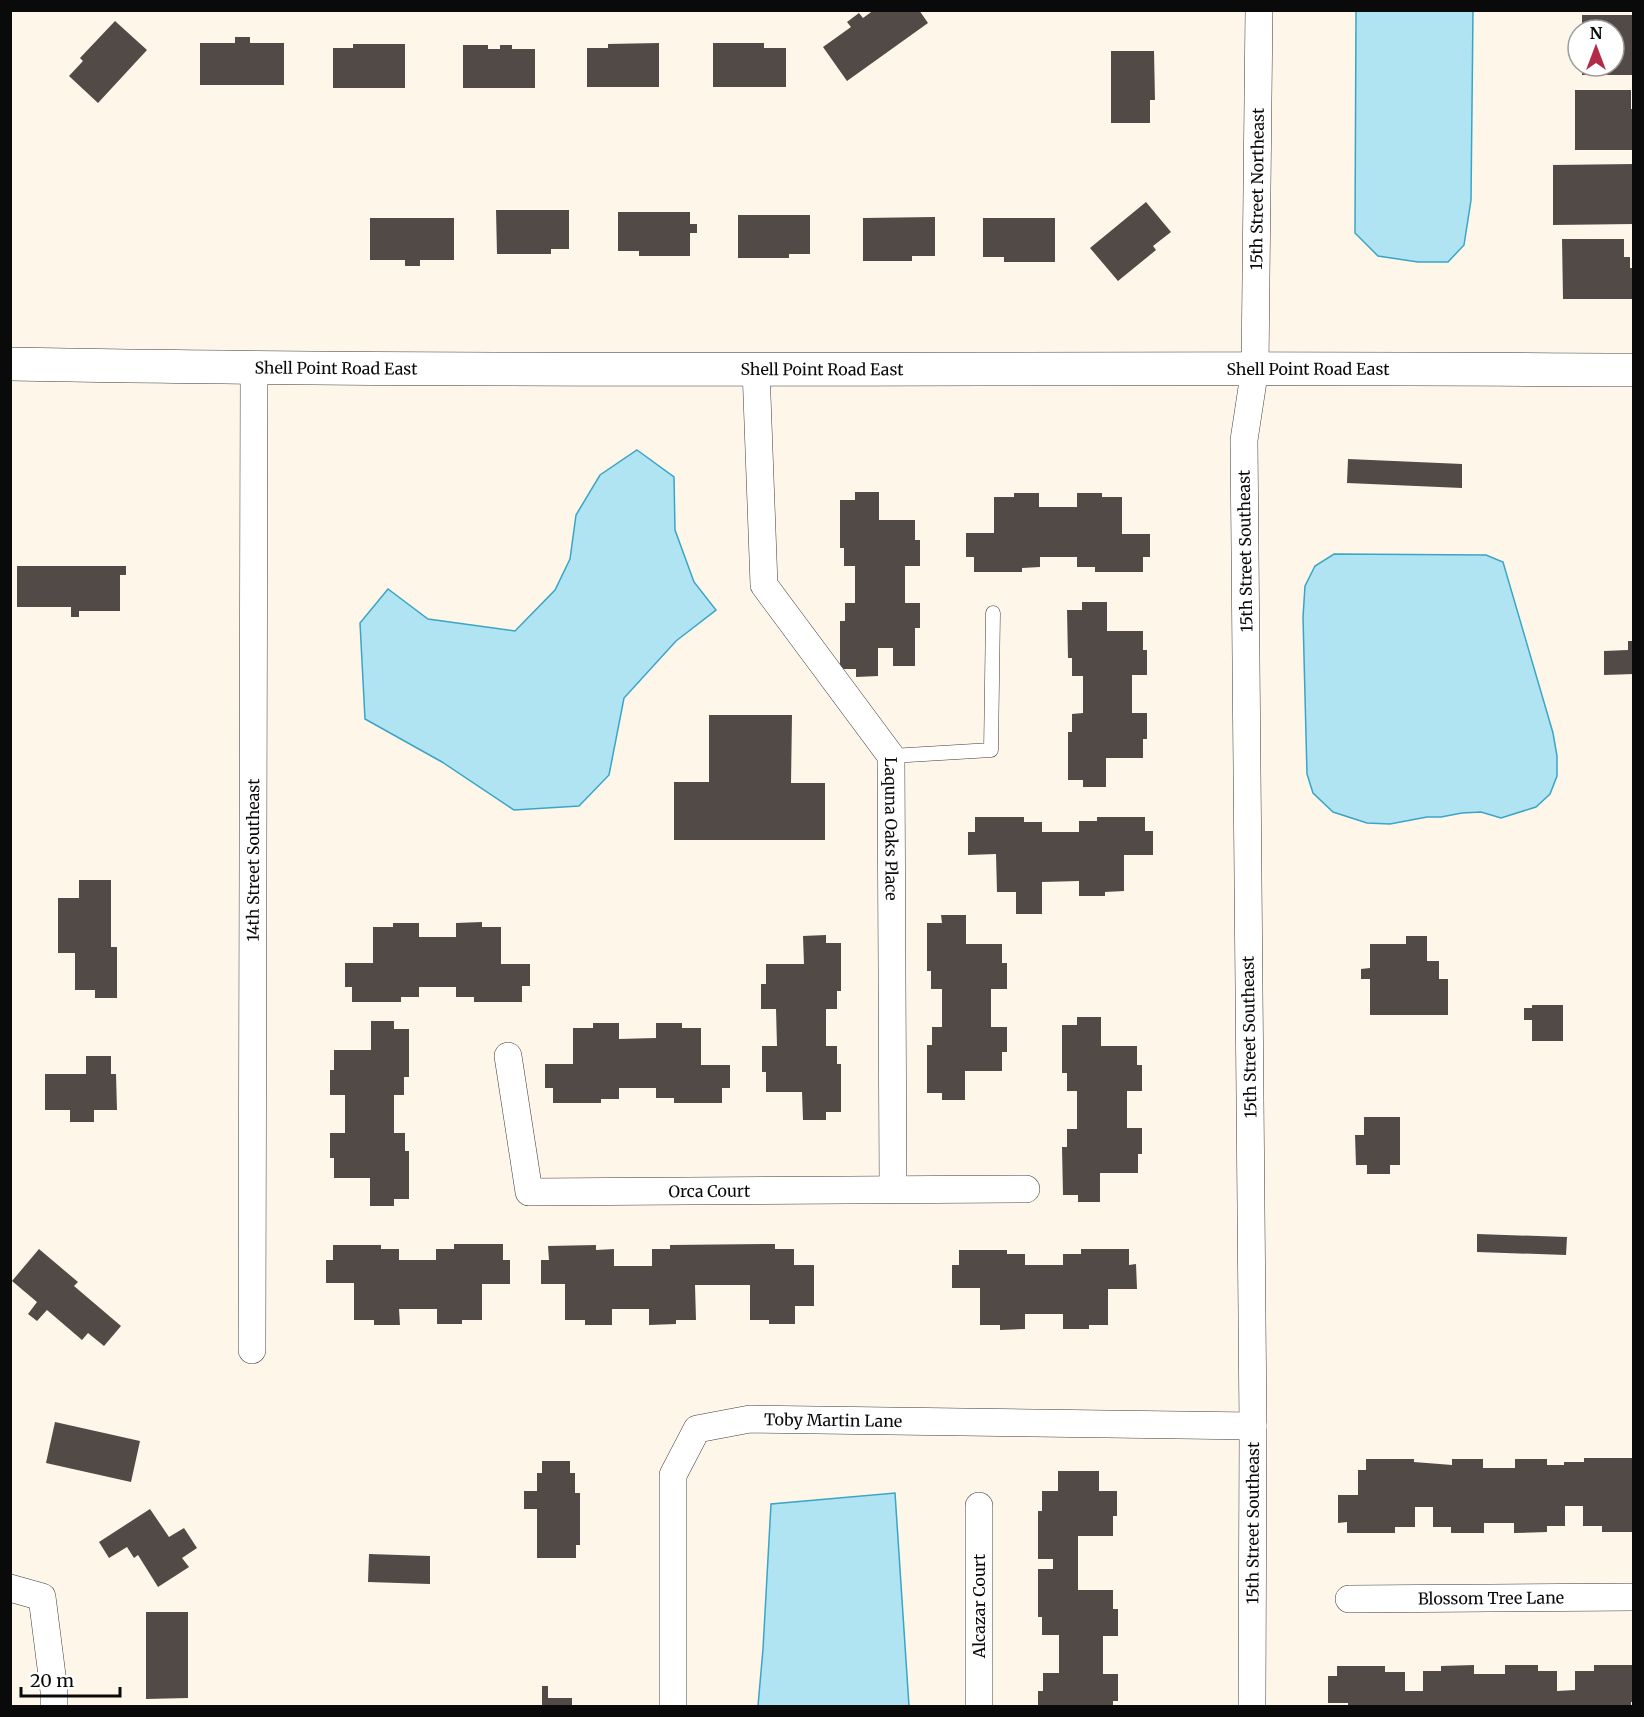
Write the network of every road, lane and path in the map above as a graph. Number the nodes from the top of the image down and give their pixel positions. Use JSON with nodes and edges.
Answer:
{"nodes":[{"id":1,"x":1259,"y":10,"type":"edge"},
{"id":2,"x":10,"y":364,"type":"edge"},
{"id":3,"x":254,"y":368,"type":"junction"},
{"id":4,"x":1255,"y":368,"type":"junction"},
{"id":5,"x":756,"y":369,"type":"junction"},
{"id":6,"x":1634,"y":370,"type":"edge"},
{"id":7,"x":993,"y":613,"type":"dead end"},
{"id":8,"x":891,"y":756,"type":"junction"},
{"id":9,"x":508,"y":1056,"type":"dead end"},
{"id":10,"x":893,"y":1188,"type":"junction"},
{"id":11,"x":1026,"y":1189,"type":"dead end"},
{"id":12,"x":252,"y":1350,"type":"dead end"},
{"id":13,"x":1253,"y":1426,"type":"junction"},
{"id":14,"x":979,"y":1506,"type":"dead end"},
{"id":15,"x":10,"y":1588,"type":"edge"},
{"id":16,"x":1634,"y":1597,"type":"edge"},
{"id":17,"x":1349,"y":1599,"type":"dead end"},
{"id":18,"x":54,"y":1707,"type":"edge"},
{"id":19,"x":673,"y":1707,"type":"edge"},
{"id":20,"x":979,"y":1707,"type":"edge"},
{"id":21,"x":1252,"y":1707,"type":"edge"}],
"edges":[{"from":1,"to":4,"type":"street","name":"15th Street Northeast"},
{"from":2,"to":3,"type":"street","name":"Shell Point Road East"},
{"from":3,"to":5,"type":"street","name":"Shell Point Road East"},
{"from":3,"to":12,"type":"street","name":"14th Street Southeast"},
{"from":4,"to":5,"type":"street","name":"Shell Point Road East"},
{"from":4,"to":6,"type":"street","name":"Shell Point Road East"},
{"from":4,"to":13,"type":"street","name":"15th Street Southeast"},
{"from":5,"to":8,"type":"street","name":"Laquna Oaks Place"},
{"from":7,"to":8,"type":"lane"},
{"from":8,"to":10,"type":"street","name":"Laquna Oaks Place"},
{"from":9,"to":10,"type":"street","name":"Orca Court"},
{"from":10,"to":11,"type":"street","name":"Orca Court"},
{"from":13,"to":19,"type":"street","name":"Toby Martin Lane"},
{"from":13,"to":21,"type":"street","name":"15th Street Southeast"},
{"from":14,"to":20,"type":"street","name":"Alcazar Court"},
{"from":15,"to":18,"type":"street"},
{"from":16,"to":17,"type":"street","name":"Blossom Tree Lane"}]}
